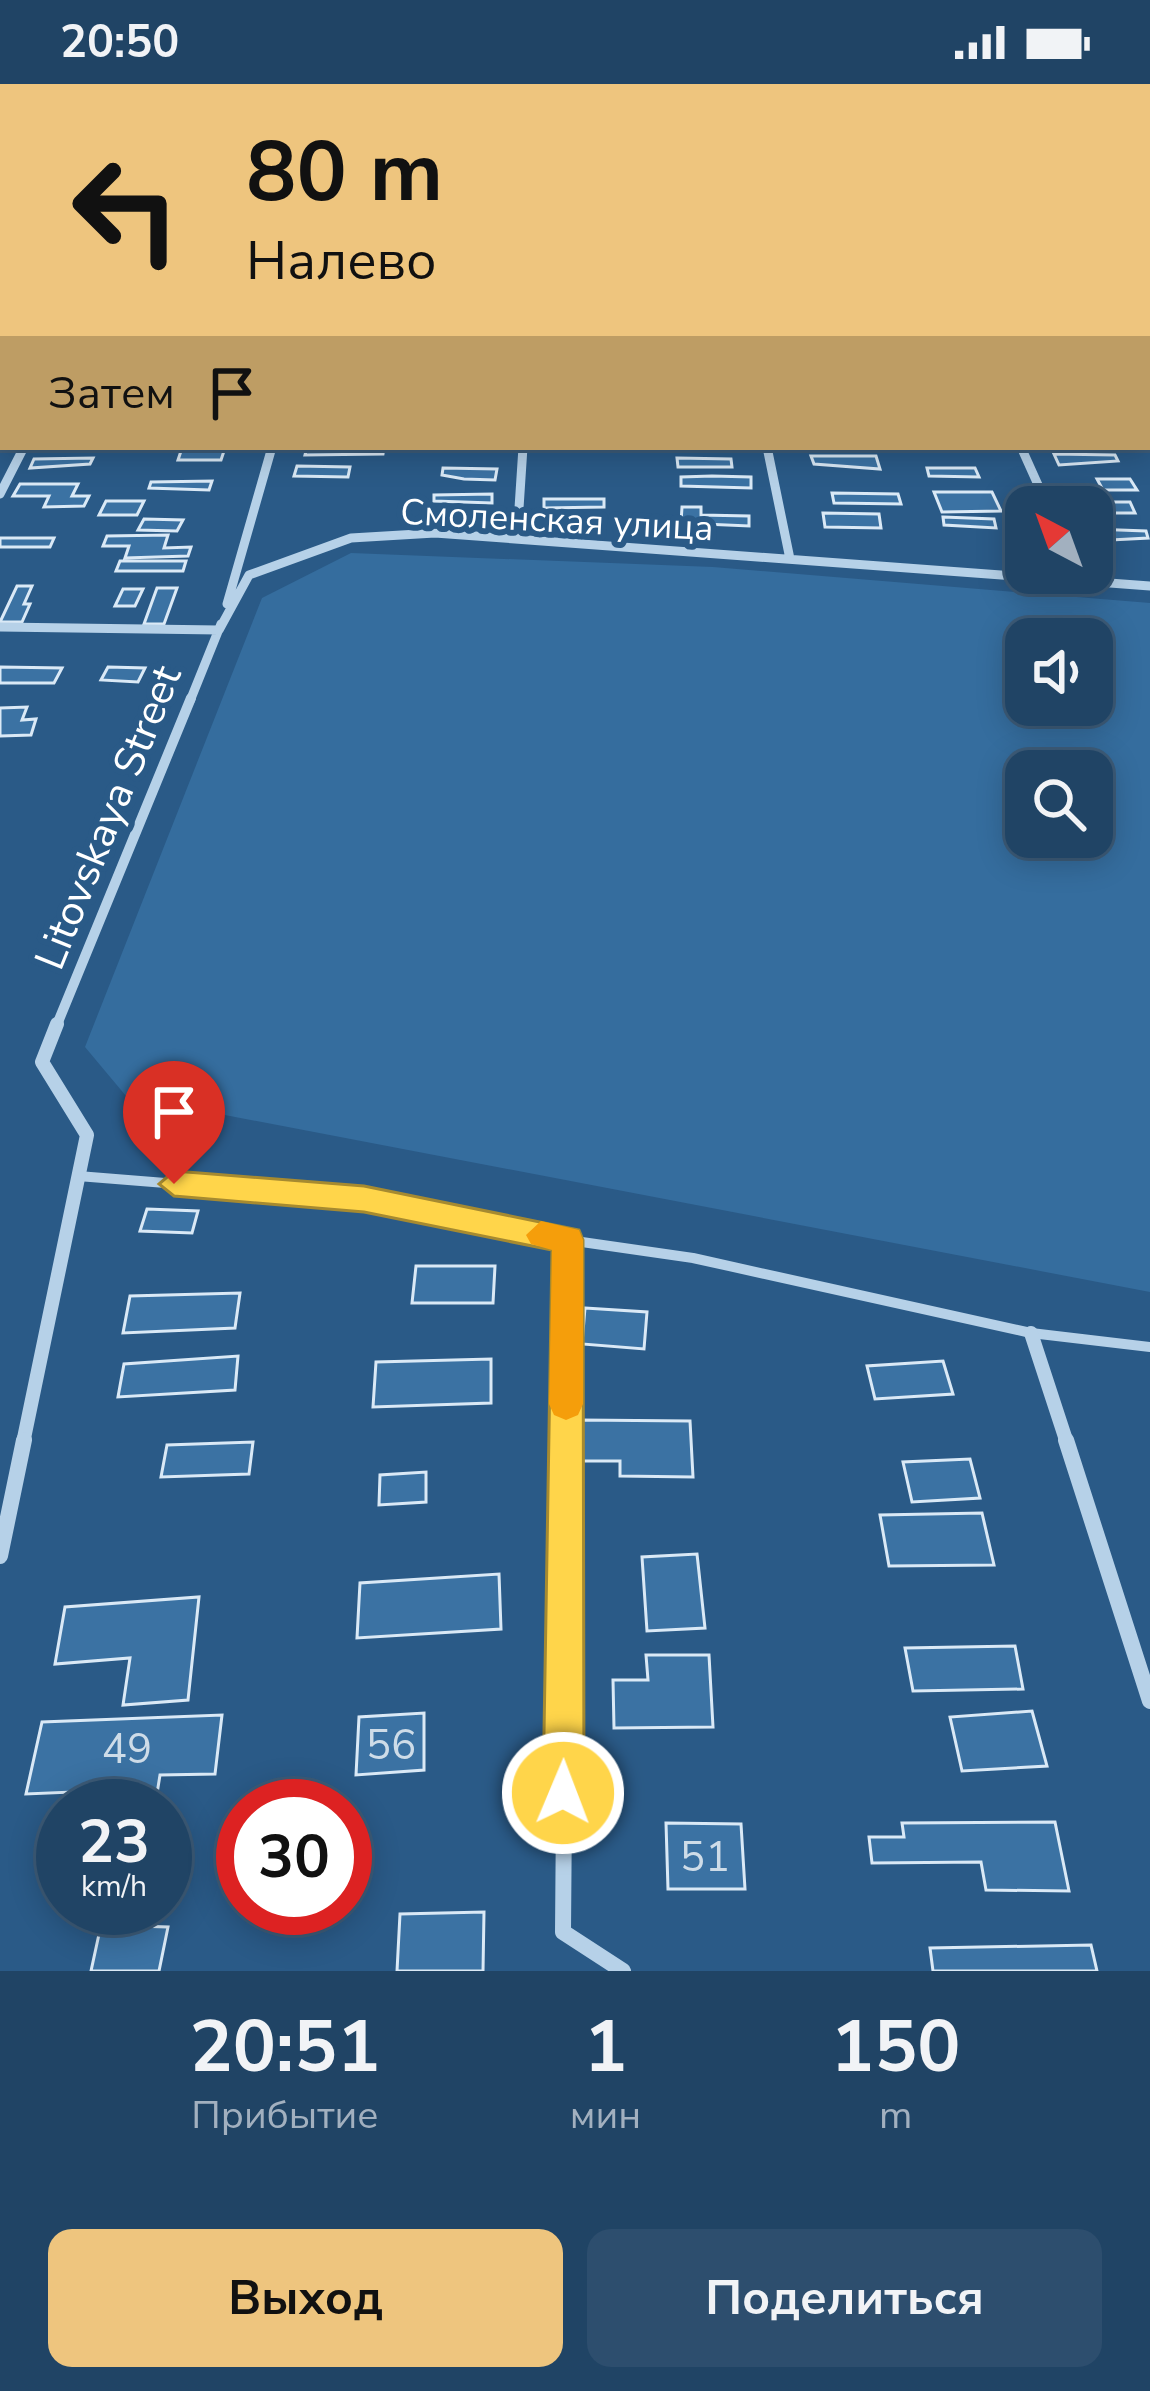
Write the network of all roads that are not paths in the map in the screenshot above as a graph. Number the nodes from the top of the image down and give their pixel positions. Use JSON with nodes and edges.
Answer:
{"nodes":[{"id":1,"x":22,"y":450,"type":"edge"},
{"id":2,"x":271,"y":450,"type":"edge"},
{"id":3,"x":523,"y":450,"type":"edge"},
{"id":4,"x":768,"y":450,"type":"edge"},
{"id":5,"x":1022,"y":450,"type":"edge"},
{"id":6,"x":1039,"y":486,"type":"edge"},
{"id":7,"x":0,"y":494,"type":"edge"},
{"id":8,"x":517,"y":539,"type":"junction"},
{"id":9,"x":790,"y":559,"type":"junction"},
{"id":10,"x":1005,"y":572,"type":"edge"},
{"id":11,"x":1113,"y":581,"type":"edge"},
{"id":12,"x":1150,"y":586,"type":"edge"},
{"id":13,"x":0,"y":627,"type":"edge"},
{"id":14,"x":219,"y":630,"type":"junction"},
{"id":15,"x":78,"y":1176,"type":"junction"},
{"id":16,"x":568,"y":1240,"type":"junction"},
{"id":17,"x":1031,"y":1333,"type":"junction"},
{"id":18,"x":1150,"y":1347,"type":"edge"},
{"id":19,"x":0,"y":1556,"type":"edge"},
{"id":20,"x":1150,"y":1701,"type":"edge"},
{"id":21,"x":622,"y":1971,"type":"edge"}],
"edges":[{"from":1,"to":7,"type":"street"},
{"from":2,"to":14,"type":"street","name":"Litovskaya Street"},
{"from":3,"to":8,"type":"street"},
{"from":4,"to":9,"type":"street"},
{"from":5,"to":6,"type":"street"},
{"from":8,"to":9,"type":"street","name":"Смоленская улица"},
{"from":8,"to":14,"type":"street","name":"Смоленская улица"},
{"from":9,"to":10,"type":"street","name":"Смоленская улица"},
{"from":11,"to":12,"type":"street","name":"Смоленская улица"},
{"from":13,"to":14,"type":"street"},
{"from":14,"to":15,"type":"street","name":"Litovskaya Street"},
{"from":15,"to":16,"type":"lane"},
{"from":15,"to":19,"type":"street","name":"Litovskaya Street"},
{"from":16,"to":17,"type":"lane"},
{"from":16,"to":21,"type":"street"},
{"from":17,"to":18,"type":"lane"},
{"from":17,"to":20,"type":"street"}]}
